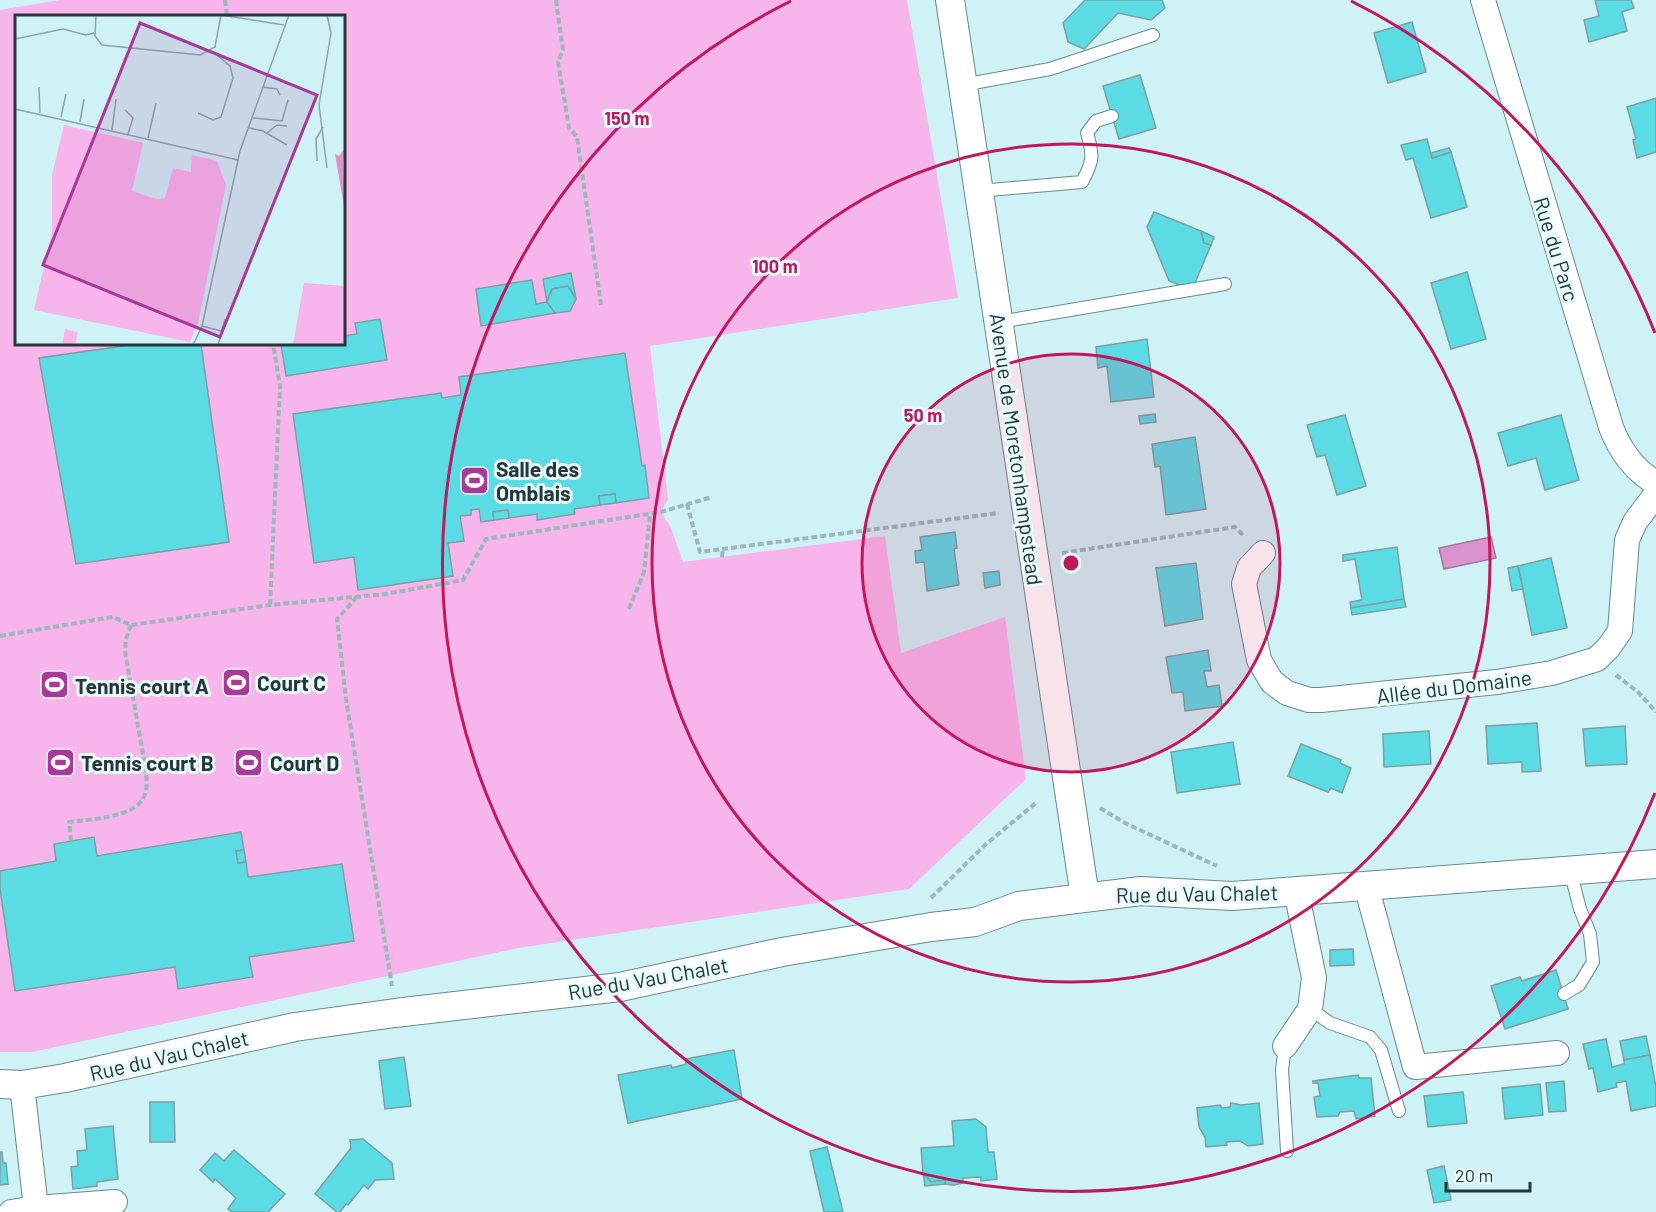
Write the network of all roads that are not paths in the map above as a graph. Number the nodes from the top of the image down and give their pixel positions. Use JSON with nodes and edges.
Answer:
{"nodes":[{"id":1,"x":950,"y":0,"type":"edge"},
{"id":2,"x":1483,"y":0,"type":"edge"},
{"id":3,"x":1153,"y":35,"type":"dead end"},
{"id":4,"x":962,"y":85,"type":"junction"},
{"id":5,"x":1112,"y":116,"type":"dead end"},
{"id":6,"x":978,"y":191,"type":"junction"},
{"id":7,"x":1225,"y":284,"type":"dead end"},
{"id":8,"x":997,"y":322,"type":"junction"},
{"id":9,"x":1656,"y":483,"type":"edge"},
{"id":10,"x":1656,"y":494,"type":"edge"},
{"id":11,"x":1263,"y":553,"type":"road end"},
{"id":12,"x":1656,"y":864,"type":"edge"},
{"id":13,"x":1570,"y":870,"type":"junction"},
{"id":14,"x":1366,"y":885,"type":"junction"},
{"id":15,"x":1296,"y":891,"type":"junction"},
{"id":16,"x":1085,"y":897,"type":"junction"},
{"id":17,"x":1564,"y":994,"type":"dead end"},
{"id":18,"x":1310,"y":1009,"type":"junction"},
{"id":19,"x":1286,"y":1046,"type":"joint"},
{"id":20,"x":1557,"y":1053,"type":"dead end"},
{"id":21,"x":11,"y":1085,"type":"edge"},
{"id":22,"x":1399,"y":1111,"type":"dead end"},
{"id":23,"x":1287,"y":1151,"type":"dead end"},
{"id":24,"x":115,"y":1202,"type":"dead end"},
{"id":25,"x":36,"y":1208,"type":"junction"},
{"id":26,"x":11,"y":1212,"type":"edge"}],
"edges":[{"from":1,"to":4,"type":"street","name":"Avenue de Moretonhampstead"},
{"from":2,"to":9,"type":"street","name":"Rue du Parc"},
{"from":3,"to":4,"type":"lane"},
{"from":4,"to":6,"type":"street","name":"Avenue de Moretonhampstead"},
{"from":5,"to":6,"type":"lane"},
{"from":6,"to":8,"type":"street","name":"Avenue de Moretonhampstead"},
{"from":7,"to":8,"type":"lane"},
{"from":8,"to":16,"type":"street","name":"Avenue de Moretonhampstead"},
{"from":10,"to":11,"type":"street","name":"Allée du Domaine"},
{"from":12,"to":13,"type":"street","name":"Rue du Vau Chalet"},
{"from":13,"to":14,"type":"street","name":"Rue du Vau Chalet"},
{"from":13,"to":17,"type":"lane"},
{"from":14,"to":15,"type":"street","name":"Rue du Vau Chalet"},
{"from":14,"to":20,"type":"street"},
{"from":15,"to":16,"type":"street","name":"Rue du Vau Chalet"},
{"from":15,"to":18,"type":"street","name":"Rue du Vau Chalet"},
{"from":16,"to":21,"type":"street","name":"Rue du Vau Chalet"},
{"from":18,"to":19,"type":"street","name":"Rue du Vau Chalet"},
{"from":18,"to":22,"type":"lane"},
{"from":19,"to":23,"type":"lane"},
{"from":21,"to":25,"type":"street"},
{"from":24,"to":25,"type":"street"},
{"from":25,"to":26,"type":"street"}]}
